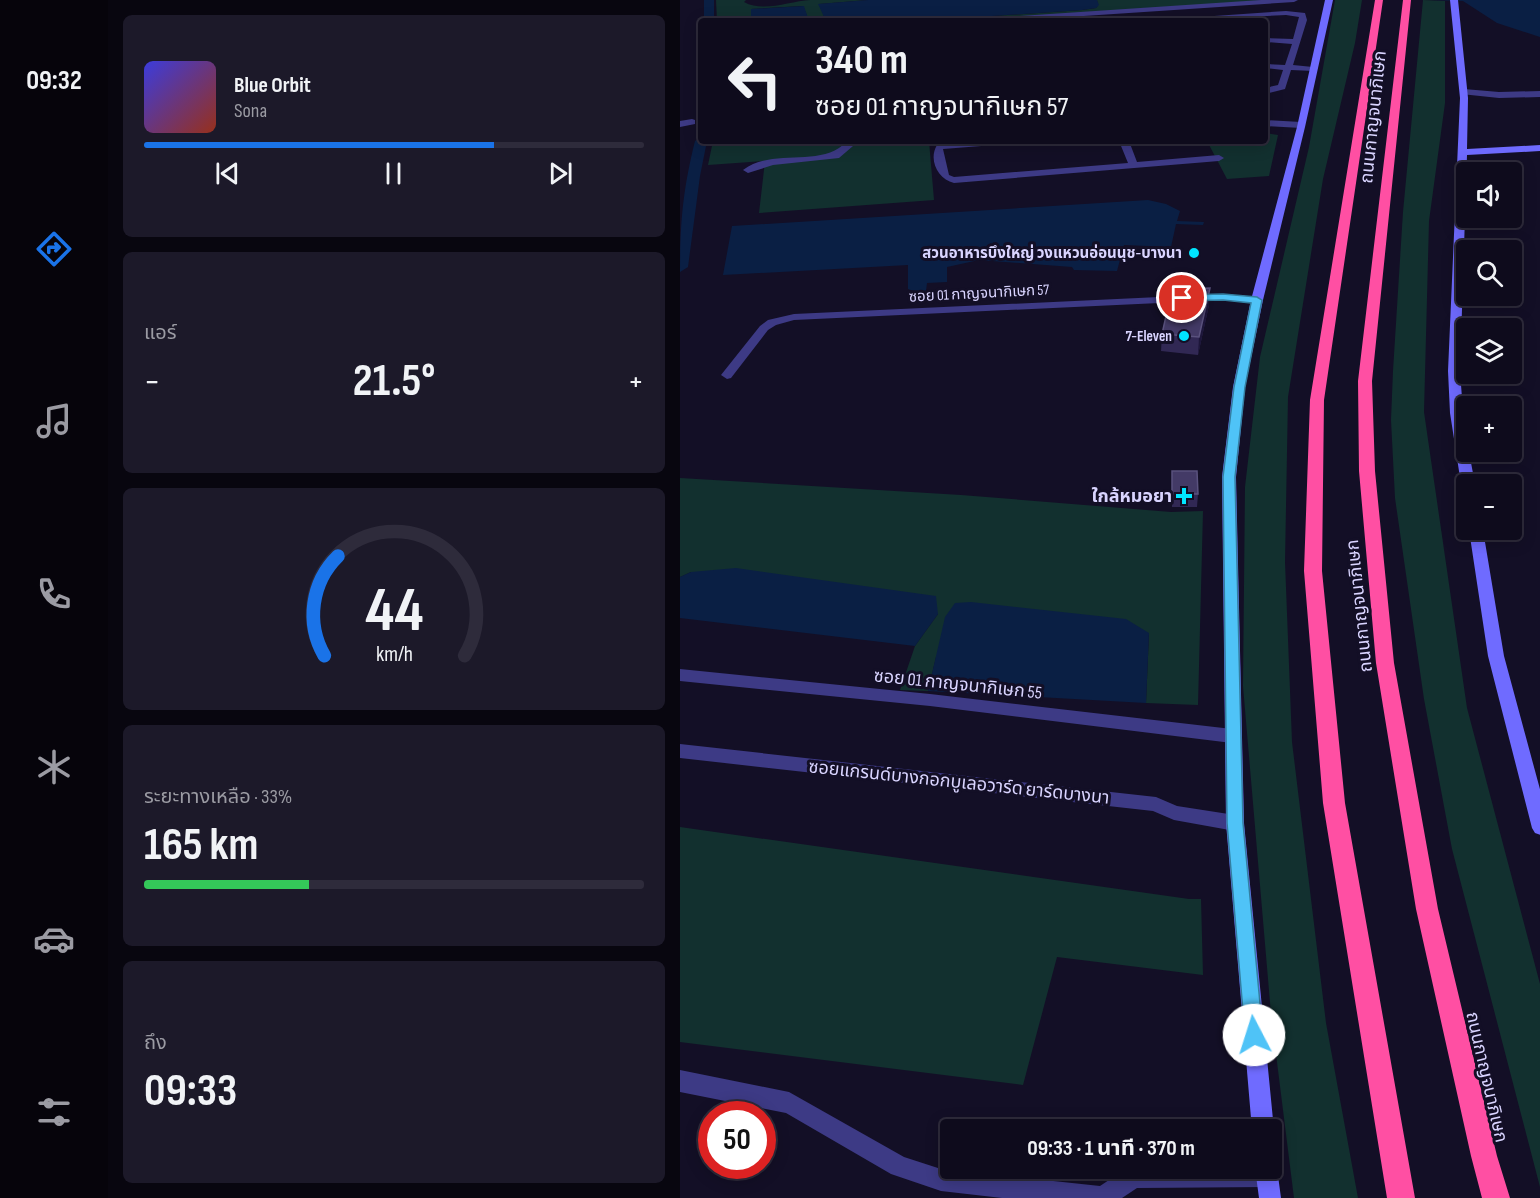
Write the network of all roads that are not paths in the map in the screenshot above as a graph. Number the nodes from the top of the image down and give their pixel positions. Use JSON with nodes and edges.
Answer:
{"nodes":[{"id":1,"x":1294,"y":0,"type":"edge"},
{"id":2,"x":1329,"y":0,"type":"edge"},
{"id":3,"x":1379,"y":0,"type":"edge"},
{"id":4,"x":1407,"y":0,"type":"edge"},
{"id":5,"x":1454,"y":2,"type":"edge"},
{"id":6,"x":1020,"y":18,"type":"edge"},
{"id":7,"x":1224,"y":18,"type":"edge"},
{"id":8,"x":1268,"y":40,"type":"edge"},
{"id":9,"x":1296,"y":42,"type":"junction"},
{"id":10,"x":1268,"y":66,"type":"edge"},
{"id":11,"x":1288,"y":67,"type":"junction"},
{"id":12,"x":1313,"y":69,"type":"junction"},
{"id":13,"x":1268,"y":90,"type":"edge"},
{"id":14,"x":1541,"y":94,"type":"edge"},
{"id":15,"x":1464,"y":95,"type":"junction"},
{"id":16,"x":1541,"y":99,"type":"edge"},
{"id":17,"x":692,"y":122,"type":"dead end"},
{"id":18,"x":680,"y":124,"type":"edge"},
{"id":19,"x":1268,"y":124,"type":"edge"},
{"id":20,"x":1301,"y":129,"type":"junction"},
{"id":21,"x":1268,"y":131,"type":"edge"},
{"id":22,"x":848,"y":144,"type":"edge"},
{"id":23,"x":974,"y":144,"type":"edge"},
{"id":24,"x":1125,"y":144,"type":"edge"},
{"id":25,"x":1541,"y":148,"type":"edge"},
{"id":26,"x":1462,"y":152,"type":"junction"},
{"id":27,"x":1219,"y":158,"type":"dead end"},
{"id":28,"x":1134,"y":165,"type":"junction"},
{"id":29,"x":748,"y":170,"type":"dead end"},
{"id":30,"x":1257,"y":300,"type":"junction"},
{"id":31,"x":727,"y":375,"type":"dead end"},
{"id":32,"x":1466,"y":474,"type":"edge"},
{"id":33,"x":1477,"y":540,"type":"edge"},
{"id":34,"x":680,"y":675,"type":"edge"},
{"id":35,"x":1232,"y":736,"type":"junction"},
{"id":36,"x":680,"y":751,"type":"edge"},
{"id":37,"x":1235,"y":823,"type":"junction"},
{"id":38,"x":1541,"y":828,"type":"edge"},
{"id":39,"x":680,"y":1081,"type":"edge"},
{"id":40,"x":1262,"y":1119,"type":"edge"},
{"id":41,"x":1268,"y":1181,"type":"edge"},
{"id":42,"x":1104,"y":1198,"type":"edge"},
{"id":43,"x":1401,"y":1198,"type":"edge"},
{"id":44,"x":1496,"y":1198,"type":"edge"}],
"edges":[{"from":1,"to":6,"type":"street"},
{"from":2,"to":12,"type":"main road"},
{"from":3,"to":43,"type":"highway","name":"ถนนกาญจนาภิเษก"},
{"from":4,"to":44,"type":"highway","name":"ถนนกาญจนาภิเษก"},
{"from":5,"to":15,"type":"main road"},
{"from":7,"to":9,"type":"street"},
{"from":8,"to":9,"type":"street"},
{"from":9,"to":11,"type":"street"},
{"from":10,"to":11,"type":"street"},
{"from":11,"to":12,"type":"street"},
{"from":11,"to":13,"type":"street"},
{"from":12,"to":20,"type":"main road"},
{"from":14,"to":15,"type":"street"},
{"from":15,"to":16,"type":"street"},
{"from":15,"to":26,"type":"main road"},
{"from":17,"to":18,"type":"street"},
{"from":19,"to":20,"type":"street"},
{"from":20,"to":21,"type":"street"},
{"from":20,"to":30,"type":"main road"},
{"from":22,"to":29,"type":"street"},
{"from":23,"to":28,"type":"street"},
{"from":24,"to":28,"type":"street"},
{"from":25,"to":26,"type":"main road"},
{"from":26,"to":32,"type":"main road"},
{"from":27,"to":28,"type":"street"},
{"from":30,"to":31,"type":"street","name":"ซอย 01 กาญจนากิเษก 57"},
{"from":30,"to":35,"type":"main road"},
{"from":33,"to":38,"type":"main road"},
{"from":34,"to":35,"type":"street","name":"ซอย 01 กาญจนากิเษก 55"},
{"from":35,"to":37,"type":"main road"},
{"from":36,"to":37,"type":"street","name":"ซอยแกรนด์บางกอกบูเลอวาร์ด ยาร์ดบางนา"},
{"from":37,"to":40,"type":"main road"},
{"from":39,"to":42,"type":"street"},
{"from":41,"to":42,"type":"street"}]}
